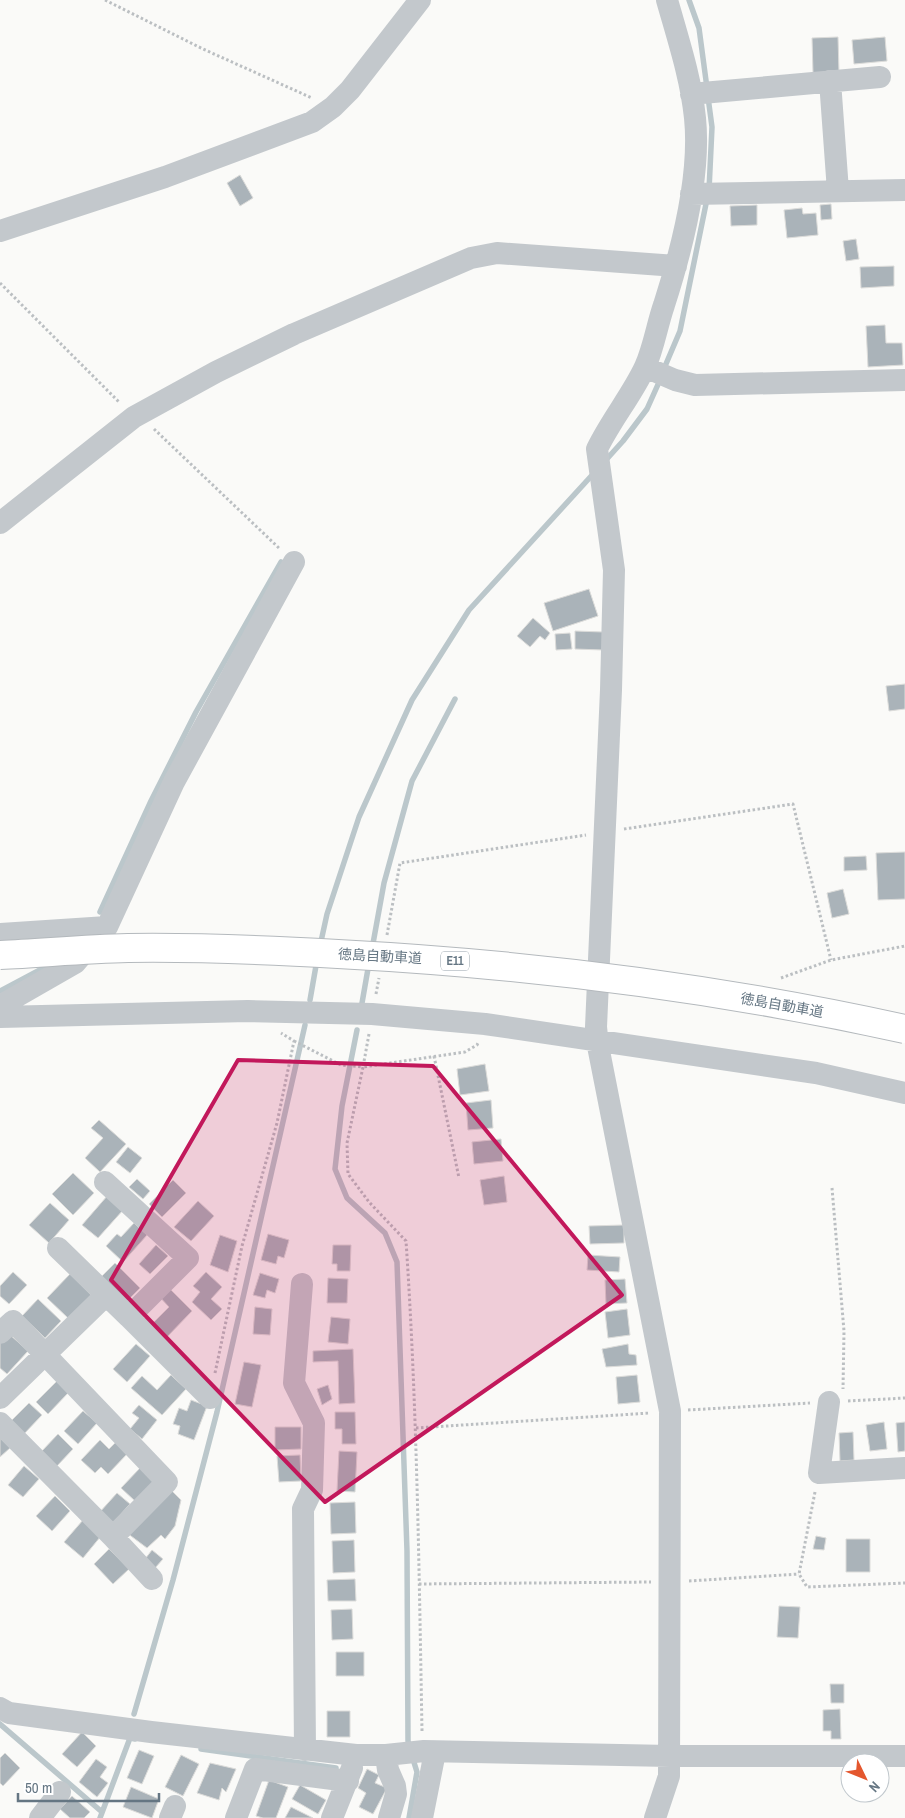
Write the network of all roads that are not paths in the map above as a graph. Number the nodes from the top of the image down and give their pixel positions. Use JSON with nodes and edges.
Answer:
{"nodes":[{"id":1,"x":420,"y":0,"type":"edge"},
{"id":2,"x":667,"y":0,"type":"edge"},
{"id":3,"x":880,"y":77,"type":"dead end"},
{"id":4,"x":830,"y":81,"type":"junction"},
{"id":5,"x":692,"y":94,"type":"junction"},
{"id":6,"x":905,"y":190,"type":"edge"},
{"id":7,"x":838,"y":191,"type":"junction"},
{"id":8,"x":691,"y":194,"type":"junction"},
{"id":9,"x":0,"y":231,"type":"edge"},
{"id":10,"x":676,"y":266,"type":"junction"},
{"id":11,"x":658,"y":373,"type":"junction"},
{"id":12,"x":905,"y":380,"type":"edge"},
{"id":13,"x":0,"y":523,"type":"edge"},
{"id":14,"x":294,"y":562,"type":"road end"},
{"id":15,"x":106,"y":926,"type":"junction"},
{"id":16,"x":0,"y":934,"type":"edge"},
{"id":17,"x":0,"y":955,"type":"edge"},
{"id":18,"x":0,"y":1006,"type":"edge"},
{"id":19,"x":0,"y":1017,"type":"edge"},
{"id":20,"x":905,"y":1028,"type":"edge"},
{"id":21,"x":597,"y":1039,"type":"junction"},
{"id":22,"x":905,"y":1092,"type":"edge"},
{"id":23,"x":105,"y":1182,"type":"dead end"},
{"id":24,"x":58,"y":1248,"type":"dead end"},
{"id":25,"x":302,"y":1284,"type":"dead end"},
{"id":26,"x":106,"y":1295,"type":"junction"},
{"id":27,"x":129,"y":1317,"type":"junction"},
{"id":28,"x":0,"y":1333,"type":"edge"},
{"id":29,"x":46,"y":1354,"type":"junction"},
{"id":30,"x":0,"y":1398,"type":"edge"},
{"id":31,"x":210,"y":1398,"type":"road end"},
{"id":32,"x":836,"y":1402,"type":"road end"},
{"id":33,"x":0,"y":1423,"type":"edge"},
{"id":34,"x":905,"y":1468,"type":"edge"},
{"id":35,"x":113,"y":1537,"type":"junction"},
{"id":36,"x":152,"y":1578,"type":"dead end"},
{"id":37,"x":0,"y":1708,"type":"edge"},
{"id":38,"x":305,"y":1750,"type":"junction"},
{"id":39,"x":414,"y":1753,"type":"junction"},
{"id":40,"x":356,"y":1755,"type":"junction"},
{"id":41,"x":670,"y":1756,"type":"junction"},
{"id":42,"x":905,"y":1756,"type":"edge"},
{"id":43,"x":348,"y":1781,"type":"junction"},
{"id":44,"x":60,"y":1792,"type":"dead end"},
{"id":45,"x":40,"y":1818,"type":"edge"},
{"id":46,"x":236,"y":1818,"type":"edge"},
{"id":47,"x":332,"y":1818,"type":"edge"},
{"id":48,"x":389,"y":1818,"type":"edge"},
{"id":49,"x":422,"y":1818,"type":"edge"},
{"id":50,"x":655,"y":1818,"type":"edge"}],
"edges":[{"from":1,"to":9,"type":"street"},
{"from":2,"to":5,"type":"street"},
{"from":3,"to":4,"type":"street"},
{"from":4,"to":5,"type":"street"},
{"from":4,"to":7,"type":"street"},
{"from":5,"to":8,"type":"street"},
{"from":6,"to":7,"type":"street"},
{"from":7,"to":8,"type":"street"},
{"from":8,"to":10,"type":"street"},
{"from":10,"to":11,"type":"street"},
{"from":10,"to":13,"type":"street"},
{"from":11,"to":12,"type":"street"},
{"from":11,"to":21,"type":"street"},
{"from":14,"to":15,"type":"street"},
{"from":15,"to":16,"type":"street"},
{"from":15,"to":18,"type":"street"},
{"from":17,"to":20,"type":"highway","name":"徳島自動車道","number":"E11","bridge":true},
{"from":19,"to":21,"type":"street"},
{"from":21,"to":22,"type":"street"},
{"from":21,"to":41,"type":"street"},
{"from":23,"to":27,"type":"street"},
{"from":24,"to":26,"type":"street"},
{"from":25,"to":38,"type":"street"},
{"from":26,"to":27,"type":"street"},
{"from":26,"to":29,"type":"street"},
{"from":27,"to":31,"type":"street"},
{"from":28,"to":29,"type":"street"},
{"from":29,"to":30,"type":"street"},
{"from":29,"to":35,"type":"street"},
{"from":32,"to":34,"type":"street"},
{"from":33,"to":35,"type":"street"},
{"from":35,"to":36,"type":"street"},
{"from":37,"to":38,"type":"street"},
{"from":38,"to":40,"type":"street"},
{"from":39,"to":40,"type":"street"},
{"from":39,"to":41,"type":"street"},
{"from":39,"to":48,"type":"street"},
{"from":39,"to":49,"type":"street"},
{"from":40,"to":43,"type":"street"},
{"from":41,"to":42,"type":"street"},
{"from":41,"to":50,"type":"street"},
{"from":43,"to":46,"type":"street"},
{"from":43,"to":47,"type":"street"},
{"from":44,"to":45,"type":"street"}]}
